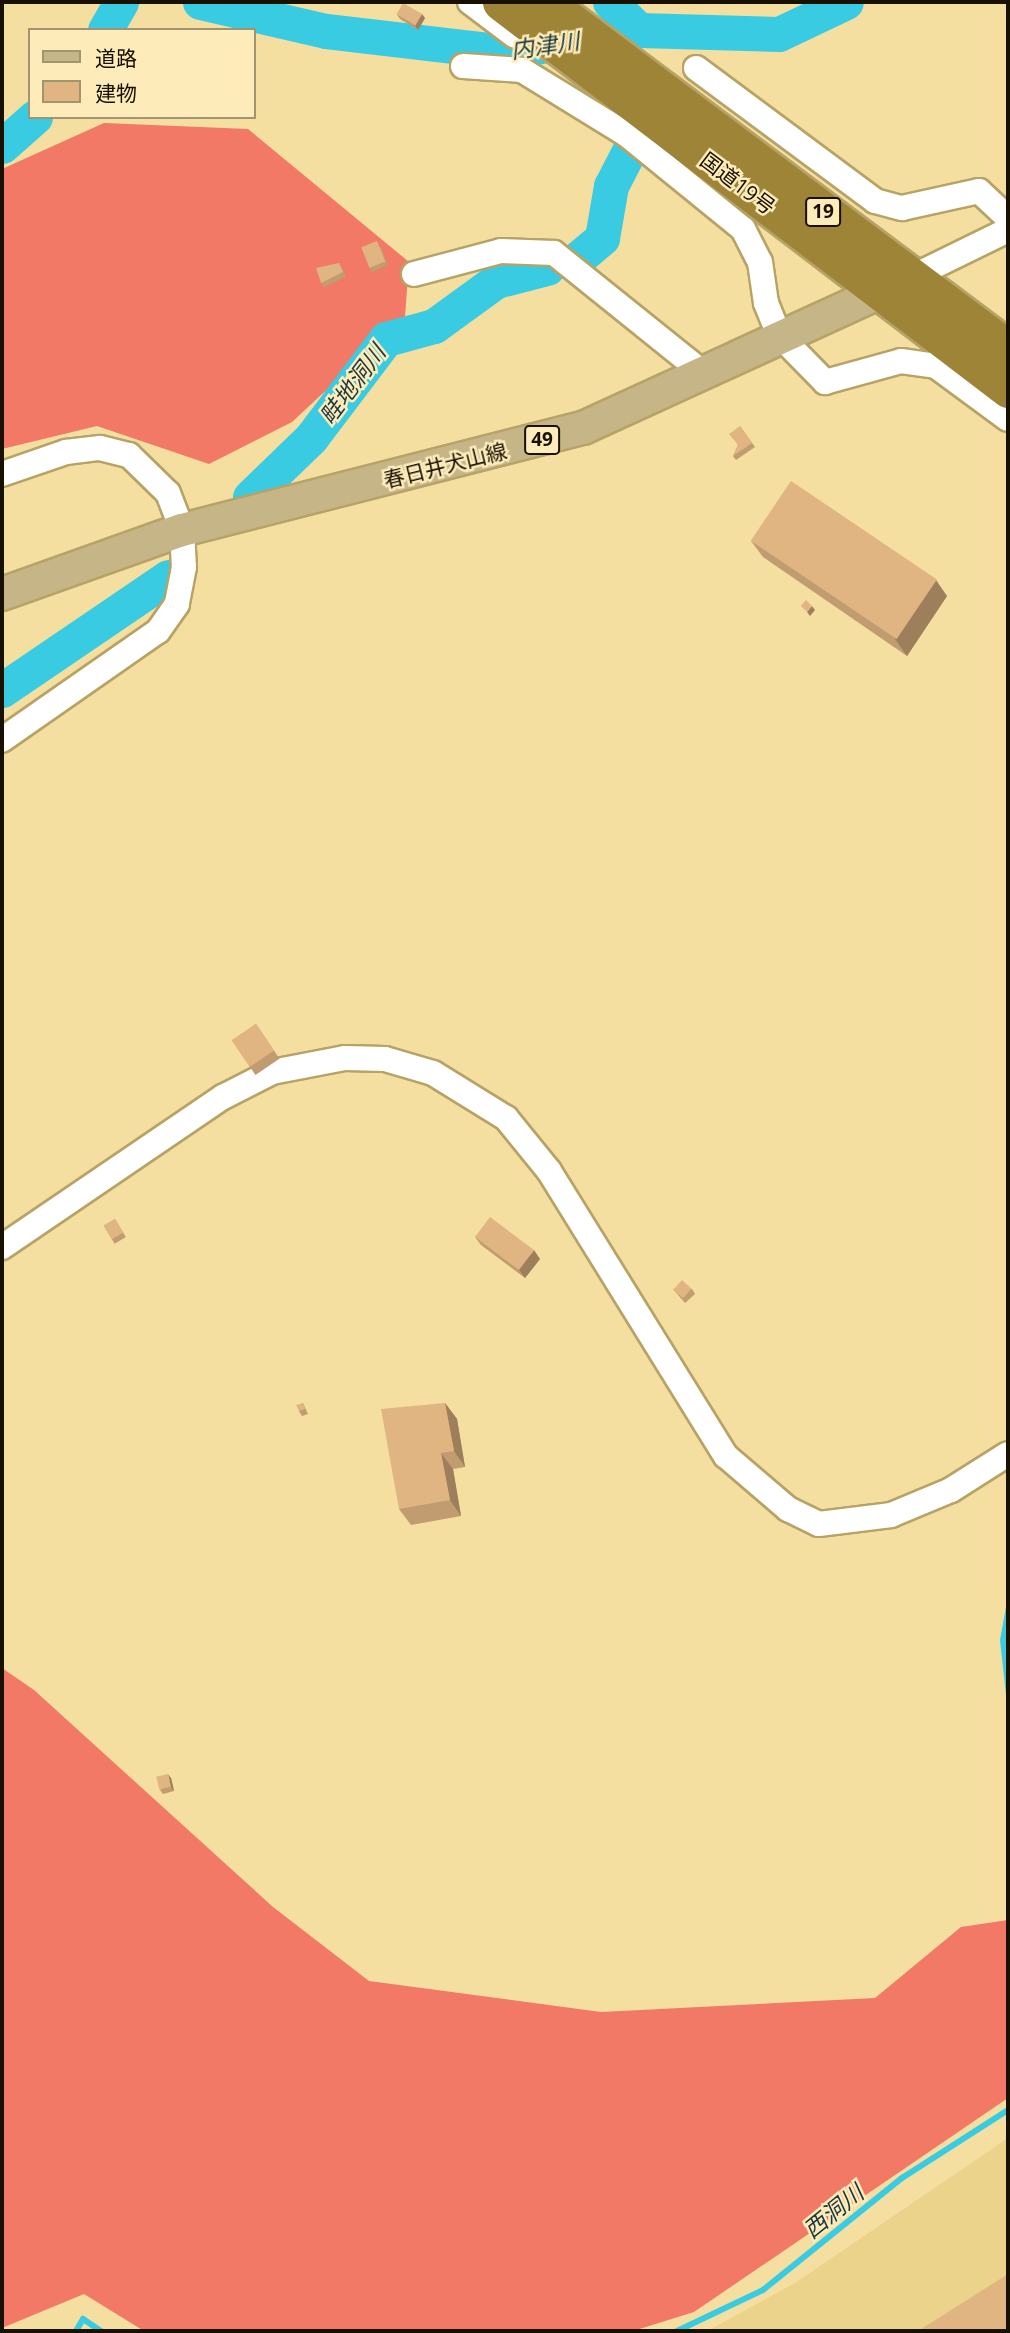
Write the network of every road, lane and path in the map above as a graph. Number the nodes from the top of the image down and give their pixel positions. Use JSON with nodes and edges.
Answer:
{"nodes":[{"id":1,"x":470,"y":2,"type":"edge"},
{"id":2,"x":501,"y":2,"type":"edge"},
{"id":3,"x":545,"y":2,"type":"edge"},
{"id":4,"x":576,"y":2,"type":"edge"},
{"id":5,"x":463,"y":66,"type":"dead end"},
{"id":6,"x":696,"y":68,"type":"dead end"},
{"id":7,"x":588,"y":80,"type":"junction"},
{"id":8,"x":778,"y":158,"type":"dead end"},
{"id":9,"x":1008,"y":218,"type":"edge"},
{"id":10,"x":1008,"y":230,"type":"edge"},
{"id":11,"x":414,"y":274,"type":"dead end"},
{"id":12,"x":897,"y":284,"type":"junction"},
{"id":13,"x":779,"y":335,"type":"junction"},
{"id":14,"x":1008,"y":349,"type":"edge"},
{"id":15,"x":703,"y":373,"type":"junction"},
{"id":16,"x":1008,"y":389,"type":"edge"},
{"id":17,"x":1008,"y":419,"type":"edge"},
{"id":18,"x":2,"y":474,"type":"edge"},
{"id":19,"x":182,"y":530,"type":"junction"},
{"id":20,"x":2,"y":594,"type":"edge"},
{"id":21,"x":2,"y":740,"type":"edge"},
{"id":22,"x":2,"y":1247,"type":"edge"},
{"id":23,"x":1008,"y":1454,"type":"edge"}],
"edges":[{"from":1,"to":7,"type":"street"},
{"from":2,"to":7,"type":"highway","name":"国道19号","number":"19"},
{"from":3,"to":12,"type":"highway","name":"国道19号","number":"19"},
{"from":4,"to":8,"type":"street"},
{"from":5,"to":13,"type":"street"},
{"from":6,"to":9,"type":"street"},
{"from":7,"to":12,"type":"highway","name":"国道19号","number":"19"},
{"from":10,"to":12,"type":"street"},
{"from":11,"to":15,"type":"street"},
{"from":12,"to":13,"type":"main road","name":"春日井犬山線","number":"49"},
{"from":12,"to":14,"type":"highway","name":"国道19号","number":"19"},
{"from":12,"to":16,"type":"highway","name":"国道19号","number":"19"},
{"from":13,"to":15,"type":"main road","name":"春日井犬山線","number":"49"},
{"from":13,"to":17,"type":"street"},
{"from":15,"to":19,"type":"main road","name":"春日井犬山線","number":"49"},
{"from":18,"to":19,"type":"street"},
{"from":19,"to":20,"type":"main road","name":"春日井犬山線","number":"49"},
{"from":19,"to":21,"type":"street"},
{"from":22,"to":23,"type":"street"}]}
